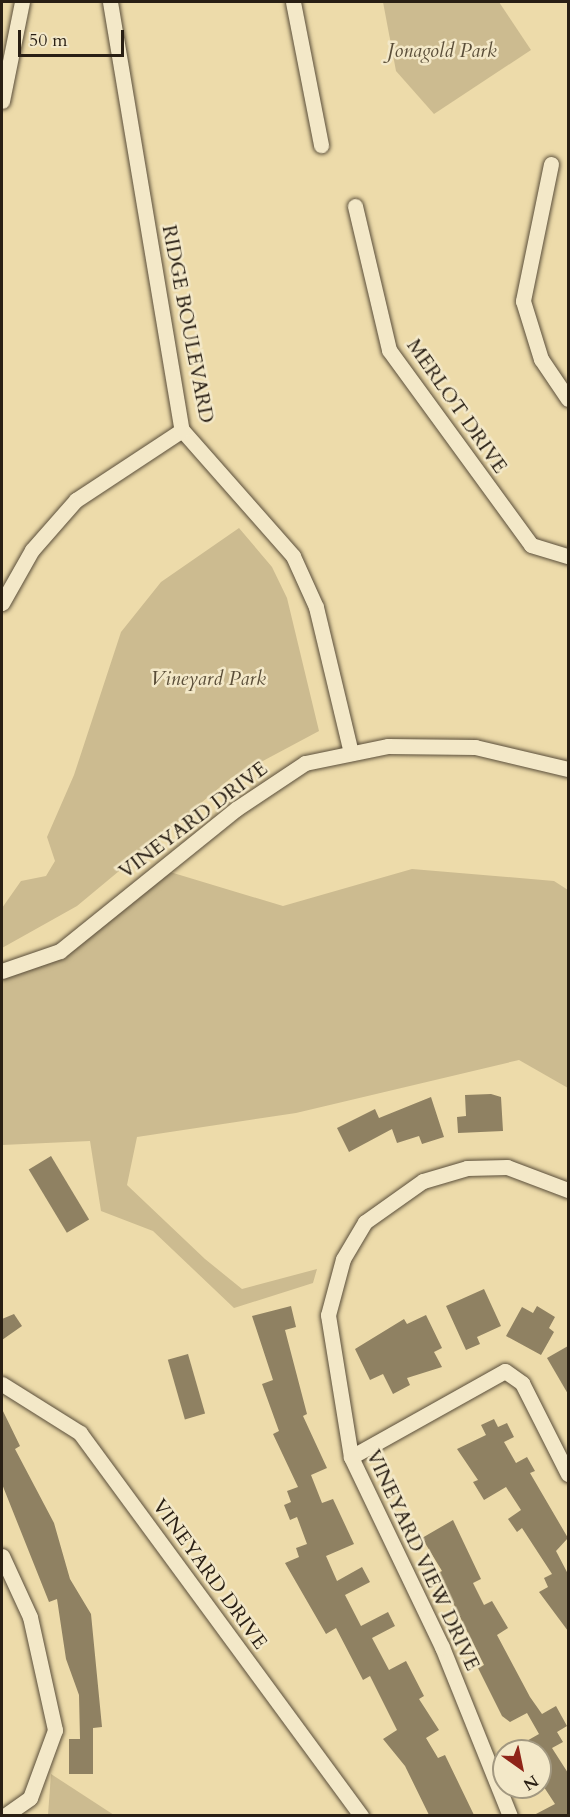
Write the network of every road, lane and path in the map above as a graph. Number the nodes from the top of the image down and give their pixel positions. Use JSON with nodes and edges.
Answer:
{"nodes":[{"id":1,"x":22,"y":2,"type":"edge"},
{"id":2,"x":110,"y":2,"type":"edge"},
{"id":3,"x":293,"y":2,"type":"edge"},
{"id":4,"x":2,"y":101,"type":"edge"},
{"id":5,"x":321,"y":145,"type":"dead end"},
{"id":6,"x":551,"y":164,"type":"dead end"},
{"id":7,"x":355,"y":206,"type":"dead end"},
{"id":8,"x":568,"y":399,"type":"edge"},
{"id":9,"x":182,"y":430,"type":"junction"},
{"id":10,"x":568,"y":556,"type":"edge"},
{"id":11,"x":2,"y":603,"type":"edge"},
{"id":12,"x":351,"y":753,"type":"junction"},
{"id":13,"x":568,"y":769,"type":"edge"},
{"id":14,"x":2,"y":970,"type":"edge"},
{"id":15,"x":568,"y":1190,"type":"edge"},
{"id":16,"x":2,"y":1384,"type":"edge"},
{"id":17,"x":351,"y":1457,"type":"junction"},
{"id":18,"x":568,"y":1474,"type":"edge"},
{"id":19,"x":2,"y":1556,"type":"edge"},
{"id":20,"x":4,"y":1815,"type":"edge"},
{"id":21,"x":361,"y":1815,"type":"edge"},
{"id":22,"x":510,"y":1815,"type":"edge"}],
"edges":[{"from":1,"to":4,"type":"street"},
{"from":2,"to":9,"type":"street","name":"RIDGE BOULEVARD"},
{"from":3,"to":5,"type":"street"},
{"from":6,"to":8,"type":"street"},
{"from":7,"to":10,"type":"street","name":"MERLOT DRIVE"},
{"from":9,"to":11,"type":"street"},
{"from":9,"to":12,"type":"street","name":"RIDGE BOULEVARD"},
{"from":12,"to":13,"type":"street","name":"VINEYARD DRIVE"},
{"from":12,"to":14,"type":"street","name":"VINEYARD DRIVE"},
{"from":15,"to":17,"type":"street","name":"VINEYARD VIEW DRIVE"},
{"from":16,"to":21,"type":"street","name":"VINEYARD DRIVE"},
{"from":17,"to":18,"type":"street"},
{"from":17,"to":22,"type":"street","name":"VINEYARD VIEW DRIVE"},
{"from":19,"to":20,"type":"street"}]}
